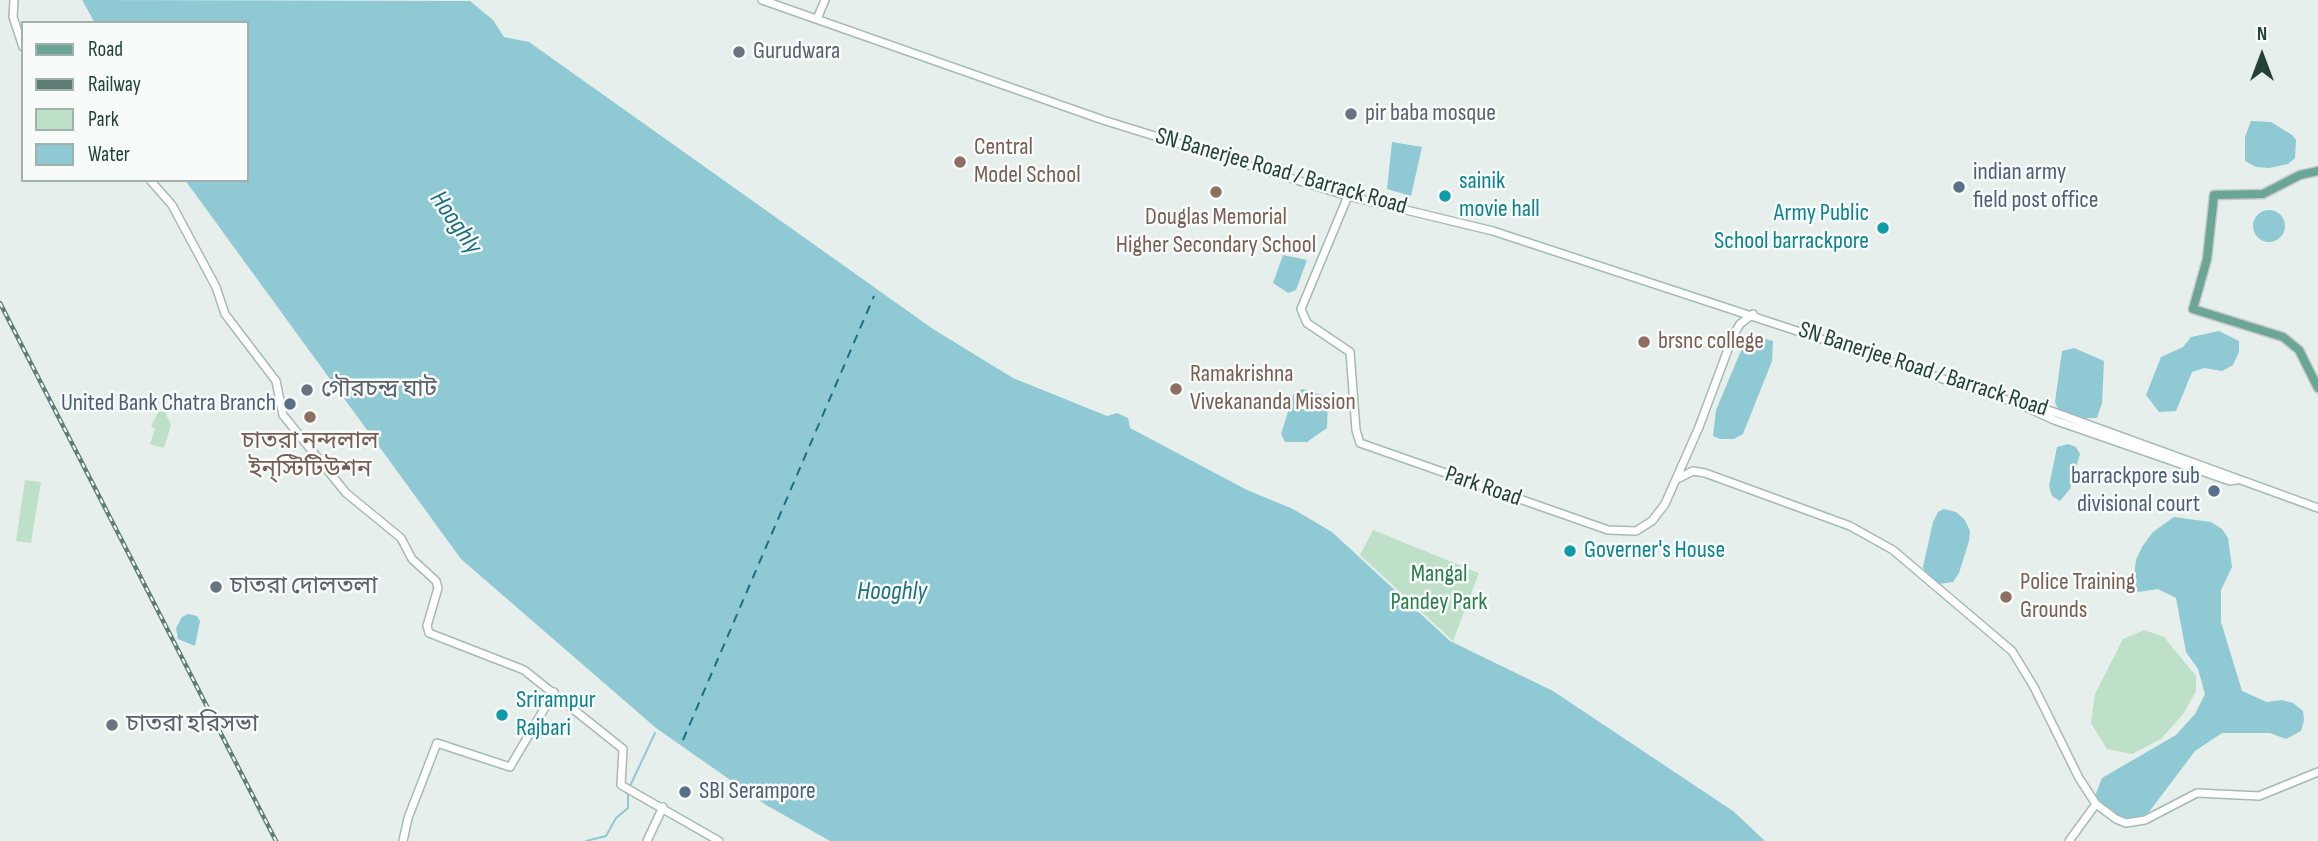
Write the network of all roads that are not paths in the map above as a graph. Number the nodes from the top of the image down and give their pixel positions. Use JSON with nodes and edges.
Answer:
{"nodes":[{"id":1,"x":14,"y":0,"type":"edge"},
{"id":2,"x":762,"y":0,"type":"edge"},
{"id":3,"x":825,"y":0,"type":"edge"},
{"id":4,"x":817,"y":19,"type":"junction"},
{"id":5,"x":21,"y":41,"type":"edge"},
{"id":6,"x":2318,"y":171,"type":"edge"},
{"id":7,"x":152,"y":182,"type":"edge"},
{"id":8,"x":1348,"y":195,"type":"junction"},
{"id":9,"x":1753,"y":314,"type":"junction"},
{"id":10,"x":2318,"y":388,"type":"edge"},
{"id":11,"x":2025,"y":406,"type":"junction"},
{"id":12,"x":1688,"y":455,"type":"junction"},
{"id":13,"x":1701,"y":472,"type":"junction"},
{"id":14,"x":1679,"y":478,"type":"junction"},
{"id":15,"x":2236,"y":480,"type":"junction"},
{"id":16,"x":2318,"y":508,"type":"edge"},
{"id":17,"x":554,"y":692,"type":"junction"},
{"id":18,"x":2318,"y":772,"type":"edge"},
{"id":19,"x":2096,"y":804,"type":"junction"},
{"id":20,"x":663,"y":807,"type":"junction"},
{"id":21,"x":403,"y":841,"type":"edge"},
{"id":22,"x":647,"y":841,"type":"edge"},
{"id":23,"x":719,"y":841,"type":"edge"},
{"id":24,"x":2069,"y":841,"type":"edge"}],
"edges":[{"from":1,"to":5,"type":"street"},
{"from":2,"to":4,"type":"street","name":"SN Banerjee Road / Barrack Road"},
{"from":3,"to":4,"type":"street"},
{"from":4,"to":8,"type":"street","name":"SN Banerjee Road / Barrack Road"},
{"from":6,"to":10,"type":"main road"},
{"from":7,"to":17,"type":"street"},
{"from":8,"to":9,"type":"street","name":"SN Banerjee Road / Barrack Road"},
{"from":8,"to":14,"type":"street","name":"Park Road"},
{"from":9,"to":11,"type":"street","name":"SN Banerjee Road / Barrack Road"},
{"from":9,"to":12,"type":"street","name":"Park Road"},
{"from":11,"to":15,"type":"street"},
{"from":11,"to":15,"type":"street","name":"SN Banerjee Road / Barrack Road"},
{"from":12,"to":13,"type":"street"},
{"from":12,"to":14,"type":"street","name":"Park Road"},
{"from":13,"to":14,"type":"street"},
{"from":13,"to":19,"type":"street"},
{"from":15,"to":16,"type":"street","name":"SN Banerjee Road / Barrack Road"},
{"from":17,"to":20,"type":"street"},
{"from":17,"to":21,"type":"street"},
{"from":18,"to":19,"type":"street"},
{"from":19,"to":24,"type":"street"},
{"from":20,"to":22,"type":"street"},
{"from":20,"to":23,"type":"street"}]}
